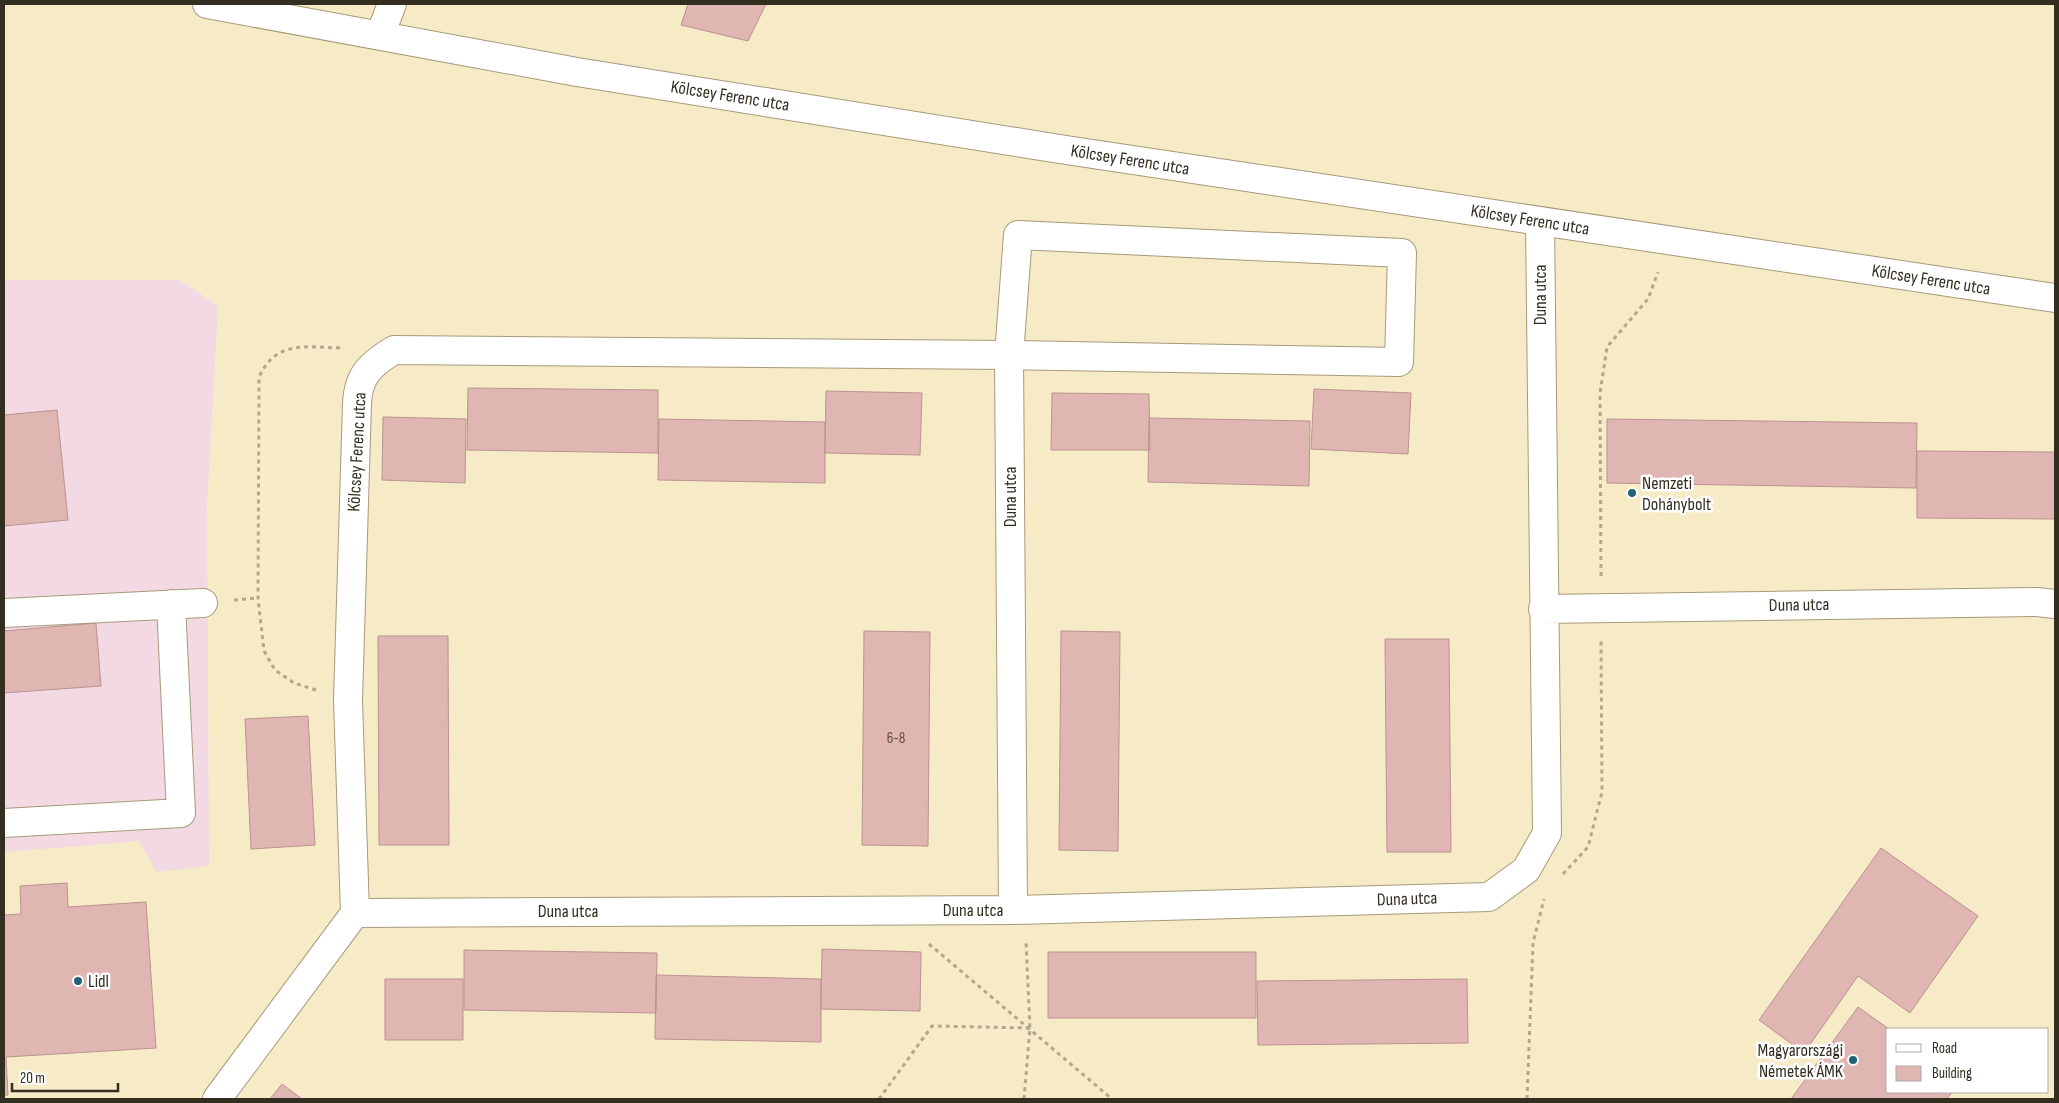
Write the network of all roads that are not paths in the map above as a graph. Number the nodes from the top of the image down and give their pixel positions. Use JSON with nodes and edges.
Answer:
{"nodes":[{"id":1,"x":207,"y":4,"type":"edge"},
{"id":2,"x":392,"y":4,"type":"edge"},
{"id":3,"x":380,"y":35,"type":"junction"},
{"id":4,"x":1540,"y":221,"type":"junction"},
{"id":5,"x":2055,"y":298,"type":"edge"},
{"id":6,"x":1009,"y":355,"type":"junction"},
{"id":7,"x":203,"y":603,"type":"dead end"},
{"id":8,"x":171,"y":604,"type":"junction"},
{"id":9,"x":2055,"y":604,"type":"edge"},
{"id":10,"x":1543,"y":608,"type":"junction"},
{"id":11,"x":4,"y":613,"type":"edge"},
{"id":12,"x":4,"y":823,"type":"edge"},
{"id":13,"x":1019,"y":909,"type":"junction"},
{"id":14,"x":355,"y":913,"type":"junction"},
{"id":15,"x":218,"y":1099,"type":"edge"}],
"edges":[{"from":1,"to":3,"type":"street","name":"Kölcsey Ferenc utca"},
{"from":2,"to":3,"type":"street"},
{"from":3,"to":4,"type":"street","name":"Kölcsey Ferenc utca"},
{"from":4,"to":5,"type":"street","name":"Kölcsey Ferenc utca"},
{"from":4,"to":10,"type":"street","name":"Duna utca"},
{"from":6,"to":6,"type":"street"},
{"from":6,"to":13,"type":"street","name":"Duna utca"},
{"from":6,"to":14,"type":"street","name":"Kölcsey Ferenc utca"},
{"from":7,"to":8,"type":"street"},
{"from":8,"to":11,"type":"street"},
{"from":8,"to":12,"type":"street"},
{"from":9,"to":10,"type":"street","name":"Duna utca"},
{"from":10,"to":13,"type":"street","name":"Duna utca"},
{"from":13,"to":14,"type":"street","name":"Duna utca"},
{"from":14,"to":15,"type":"street"}]}
